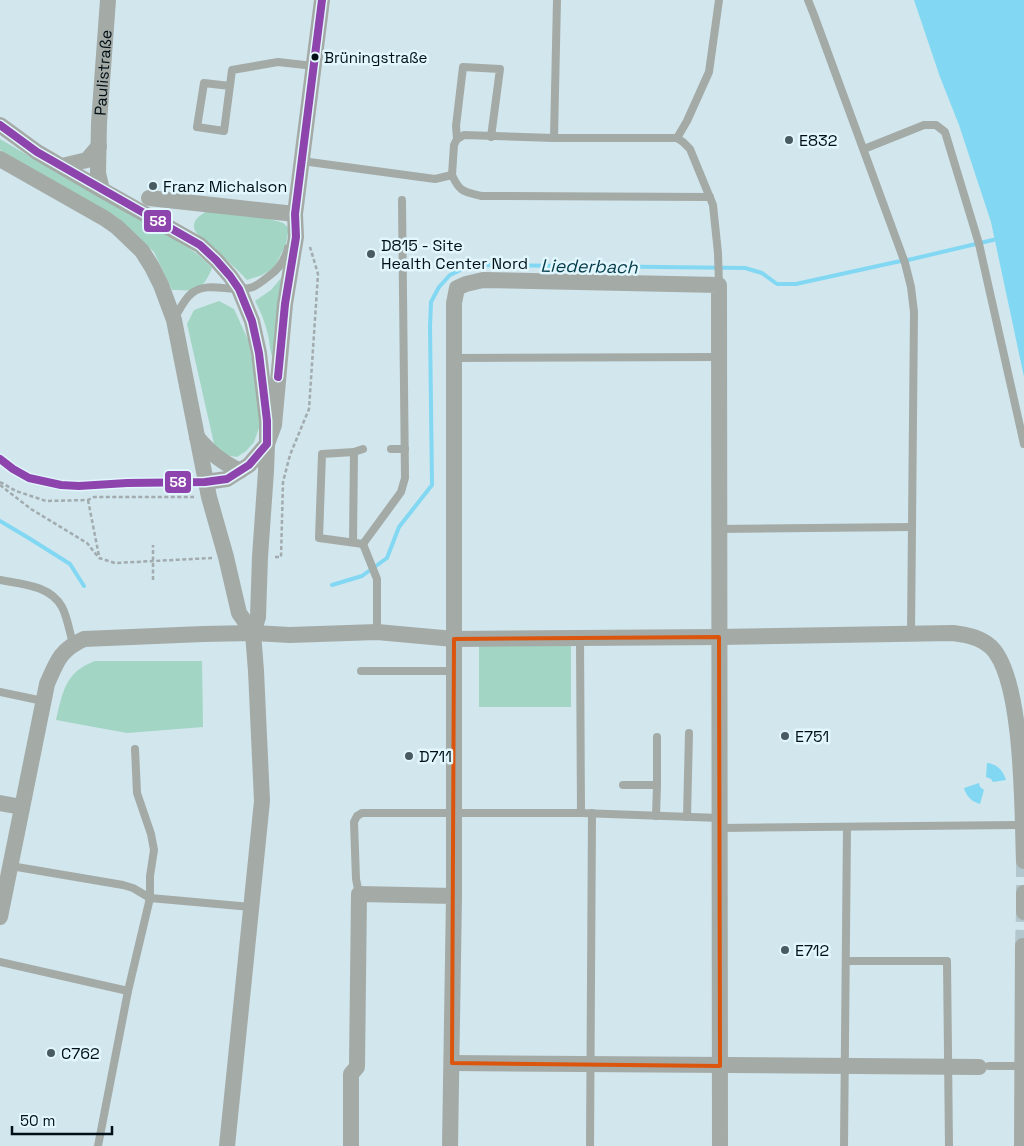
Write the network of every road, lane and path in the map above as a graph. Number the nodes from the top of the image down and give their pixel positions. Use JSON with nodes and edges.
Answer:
{"nodes":[{"id":1,"x":108,"y":0,"type":"edge"},
{"id":2,"x":322,"y":0,"type":"edge"},
{"id":3,"x":557,"y":0,"type":"edge"},
{"id":4,"x":719,"y":0,"type":"edge"},
{"id":5,"x":808,"y":0,"type":"edge"},
{"id":6,"x":314,"y":66,"type":"junction"},
{"id":7,"x":230,"y":86,"type":"junction"},
{"id":8,"x":0,"y":126,"type":"edge"},
{"id":9,"x":491,"y":137,"type":"junction"},
{"id":10,"x":554,"y":138,"type":"junction"},
{"id":11,"x":677,"y":138,"type":"junction"},
{"id":12,"x":457,"y":139,"type":"junction"},
{"id":13,"x":99,"y":146,"type":"junction"},
{"id":14,"x":864,"y":148,"type":"junction"},
{"id":15,"x":0,"y":159,"type":"edge"},
{"id":16,"x":302,"y":162,"type":"junction"},
{"id":17,"x":62,"y":166,"type":"junction"},
{"id":18,"x":452,"y":176,"type":"junction"},
{"id":19,"x":102,"y":190,"type":"junction"},
{"id":20,"x":710,"y":197,"type":"junction"},
{"id":21,"x":149,"y":198,"type":"dead end"},
{"id":22,"x":402,"y":200,"type":"dead end"},
{"id":23,"x":295,"y":214,"type":"junction"},
{"id":24,"x":718,"y":286,"type":"junction"},
{"id":25,"x":239,"y":289,"type":"junction"},
{"id":26,"x":174,"y":320,"type":"junction"},
{"id":27,"x":719,"y":357,"type":"junction"},
{"id":28,"x":455,"y":358,"type":"junction"},
{"id":29,"x":196,"y":435,"type":"junction"},
{"id":30,"x":267,"y":444,"type":"junction"},
{"id":31,"x":1024,"y":444,"type":"edge"},
{"id":32,"x":363,"y":449,"type":"dead end"},
{"id":33,"x":390,"y":449,"type":"dead end"},
{"id":34,"x":405,"y":449,"type":"junction"},
{"id":35,"x":354,"y":452,"type":"junction"},
{"id":36,"x":0,"y":460,"type":"edge"},
{"id":37,"x":240,"y":471,"type":"junction"},
{"id":38,"x":0,"y":482,"type":"edge"},
{"id":39,"x":207,"y":489,"type":"junction"},
{"id":40,"x":88,"y":500,"type":"junction"},
{"id":41,"x":912,"y":528,"type":"junction"},
{"id":42,"x":719,"y":529,"type":"junction"},
{"id":43,"x":353,"y":542,"type":"junction"},
{"id":44,"x":363,"y":544,"type":"junction"},
{"id":45,"x":153,"y":545,"type":"dead end"},
{"id":46,"x":99,"y":558,"type":"dead end"},
{"id":47,"x":0,"y":580,"type":"edge"},
{"id":48,"x":153,"y":580,"type":"dead end"},
{"id":49,"x":377,"y":632,"type":"junction"},
{"id":50,"x":253,"y":633,"type":"junction"},
{"id":51,"x":911,"y":633,"type":"junction"},
{"id":52,"x":719,"y":637,"type":"junction"},
{"id":53,"x":580,"y":638,"type":"junction"},
{"id":54,"x":454,"y":639,"type":"junction"},
{"id":55,"x":73,"y":644,"type":"junction"},
{"id":56,"x":362,"y":671,"type":"dead end"},
{"id":57,"x":454,"y":671,"type":"junction"},
{"id":58,"x":0,"y":692,"type":"edge"},
{"id":59,"x":43,"y":700,"type":"junction"},
{"id":60,"x":689,"y":733,"type":"dead end"},
{"id":61,"x":657,"y":737,"type":"dead end"},
{"id":62,"x":135,"y":748,"type":"dead end"},
{"id":63,"x":623,"y":785,"type":"dead end"},
{"id":64,"x":657,"y":785,"type":"junction"},
{"id":65,"x":0,"y":803,"type":"edge"},
{"id":66,"x":22,"y":807,"type":"junction"},
{"id":67,"x":581,"y":813,"type":"junction"},
{"id":68,"x":592,"y":813,"type":"junction"},
{"id":69,"x":454,"y":814,"type":"junction"},
{"id":70,"x":656,"y":816,"type":"junction"},
{"id":71,"x":687,"y":817,"type":"junction"},
{"id":72,"x":720,"y":823,"type":"junction"},
{"id":73,"x":1023,"y":825,"type":"edge"},
{"id":74,"x":847,"y":827,"type":"junction"},
{"id":75,"x":1024,"y":861,"type":"edge"},
{"id":76,"x":9,"y":864,"type":"junction"},
{"id":77,"x":1024,"y":893,"type":"edge"},
{"id":78,"x":359,"y":894,"type":"junction"},
{"id":79,"x":454,"y":896,"type":"junction"},
{"id":80,"x":150,"y":898,"type":"junction"},
{"id":81,"x":251,"y":907,"type":"junction"},
{"id":82,"x":1024,"y":912,"type":"edge"},
{"id":83,"x":0,"y":917,"type":"edge"},
{"id":84,"x":1023,"y":946,"type":"edge"},
{"id":85,"x":846,"y":961,"type":"junction"},
{"id":86,"x":0,"y":962,"type":"edge"},
{"id":87,"x":128,"y":991,"type":"junction"},
{"id":88,"x":452,"y":1063,"type":"junction"},
{"id":89,"x":590,"y":1064,"type":"junction"},
{"id":90,"x":720,"y":1066,"type":"junction"},
{"id":91,"x":845,"y":1066,"type":"junction"},
{"id":92,"x":984,"y":1066,"type":"joint"},
{"id":93,"x":1023,"y":1066,"type":"edge"},
{"id":94,"x":949,"y":1067,"type":"junction"},
{"id":95,"x":98,"y":1146,"type":"edge"},
{"id":96,"x":227,"y":1146,"type":"edge"},
{"id":97,"x":351,"y":1146,"type":"edge"},
{"id":98,"x":450,"y":1146,"type":"edge"},
{"id":99,"x":590,"y":1146,"type":"edge"},
{"id":100,"x":720,"y":1146,"type":"edge"},
{"id":101,"x":844,"y":1146,"type":"edge"},
{"id":102,"x":949,"y":1146,"type":"edge"},
{"id":103,"x":1022,"y":1146,"type":"edge"}],
"edges":[{"from":1,"to":13,"type":"street","name":"Paulistraße"},
{"from":2,"to":6,"type":"street"},
{"from":3,"to":10,"type":"lane"},
{"from":4,"to":11,"type":"lane"},
{"from":5,"to":14,"type":"lane"},
{"from":6,"to":7,"type":"lane"},
{"from":6,"to":16,"type":"street"},
{"from":7,"to":7,"type":"lane"},
{"from":8,"to":17,"type":"street"},
{"from":9,"to":10,"type":"lane"},
{"from":9,"to":12,"type":"lane"},
{"from":9,"to":12,"type":"lane"},
{"from":10,"to":11,"type":"lane"},
{"from":11,"to":20,"type":"lane"},
{"from":12,"to":18,"type":"lane"},
{"from":13,"to":17,"type":"street"},
{"from":13,"to":19,"type":"street","name":"Paulistraße"},
{"from":14,"to":31,"type":"lane"},
{"from":14,"to":41,"type":"lane"},
{"from":15,"to":26,"type":"street"},
{"from":16,"to":18,"type":"lane"},
{"from":16,"to":23,"type":"street"},
{"from":17,"to":19,"type":"street"},
{"from":18,"to":20,"type":"lane"},
{"from":19,"to":25,"type":"street"},
{"from":20,"to":24,"type":"lane"},
{"from":21,"to":23,"type":"street"},
{"from":22,"to":34,"type":"lane"},
{"from":23,"to":25,"type":"lane"},
{"from":23,"to":30,"type":"street"},
{"from":24,"to":27,"type":"street"},
{"from":24,"to":28,"type":"street"},
{"from":25,"to":26,"type":"lane"},
{"from":25,"to":30,"type":"street"},
{"from":26,"to":29,"type":"street"},
{"from":27,"to":28,"type":"lane"},
{"from":27,"to":42,"type":"street"},
{"from":28,"to":54,"type":"street"},
{"from":29,"to":37,"type":"street"},
{"from":29,"to":39,"type":"street"},
{"from":30,"to":37,"type":"street"},
{"from":30,"to":50,"type":"street"},
{"from":32,"to":35,"type":"lane"},
{"from":33,"to":34,"type":"lane"},
{"from":34,"to":44,"type":"lane"},
{"from":35,"to":43,"type":"lane"},
{"from":35,"to":43,"type":"lane"},
{"from":36,"to":39,"type":"lane"},
{"from":37,"to":39,"type":"street"},
{"from":38,"to":40,"type":"path"},
{"from":39,"to":40,"type":"path"},
{"from":39,"to":50,"type":"street"},
{"from":40,"to":46,"type":"path"},
{"from":41,"to":42,"type":"lane"},
{"from":41,"to":51,"type":"lane"},
{"from":42,"to":52,"type":"street"},
{"from":43,"to":44,"type":"lane"},
{"from":44,"to":49,"type":"lane"},
{"from":45,"to":48,"type":"path"},
{"from":47,"to":55,"type":"lane"},
{"from":49,"to":50,"type":"street"},
{"from":49,"to":54,"type":"street"},
{"from":50,"to":55,"type":"street"},
{"from":50,"to":81,"type":"street"},
{"from":51,"to":52,"type":"street"},
{"from":51,"to":73,"type":"street"},
{"from":52,"to":53,"type":"street"},
{"from":52,"to":72,"type":"street"},
{"from":53,"to":54,"type":"street"},
{"from":53,"to":67,"type":"lane"},
{"from":54,"to":57,"type":"street"},
{"from":55,"to":59,"type":"street"},
{"from":56,"to":57,"type":"lane"},
{"from":57,"to":69,"type":"street"},
{"from":58,"to":59,"type":"lane"},
{"from":59,"to":66,"type":"street"},
{"from":60,"to":71,"type":"lane"},
{"from":61,"to":64,"type":"lane"},
{"from":62,"to":80,"type":"lane"},
{"from":63,"to":64,"type":"lane"},
{"from":64,"to":70,"type":"lane"},
{"from":65,"to":66,"type":"street"},
{"from":66,"to":76,"type":"street"},
{"from":67,"to":68,"type":"lane"},
{"from":67,"to":69,"type":"lane"},
{"from":68,"to":70,"type":"lane"},
{"from":68,"to":89,"type":"lane"},
{"from":69,"to":78,"type":"lane"},
{"from":69,"to":79,"type":"street"},
{"from":70,"to":71,"type":"lane"},
{"from":71,"to":72,"type":"lane"},
{"from":72,"to":74,"type":"lane"},
{"from":72,"to":90,"type":"street"},
{"from":73,"to":74,"type":"lane"},
{"from":73,"to":75,"type":"street"},
{"from":74,"to":85,"type":"lane"},
{"from":76,"to":80,"type":"lane"},
{"from":76,"to":83,"type":"street"},
{"from":77,"to":82,"type":"street"},
{"from":78,"to":79,"type":"street"},
{"from":78,"to":97,"type":"street"},
{"from":79,"to":88,"type":"street"},
{"from":80,"to":81,"type":"lane"},
{"from":80,"to":87,"type":"lane"},
{"from":81,"to":96,"type":"street"},
{"from":84,"to":93,"type":"street"},
{"from":85,"to":91,"type":"lane"},
{"from":85,"to":94,"type":"lane"},
{"from":86,"to":87,"type":"lane"},
{"from":87,"to":95,"type":"lane"},
{"from":88,"to":89,"type":"street"},
{"from":88,"to":98,"type":"street"},
{"from":89,"to":90,"type":"street"},
{"from":89,"to":99,"type":"lane"},
{"from":90,"to":91,"type":"street"},
{"from":90,"to":100,"type":"street"},
{"from":91,"to":94,"type":"street"},
{"from":91,"to":101,"type":"lane"},
{"from":92,"to":93,"type":"lane"},
{"from":92,"to":94,"type":"street"},
{"from":93,"to":103,"type":"street"},
{"from":94,"to":102,"type":"lane"}]}
